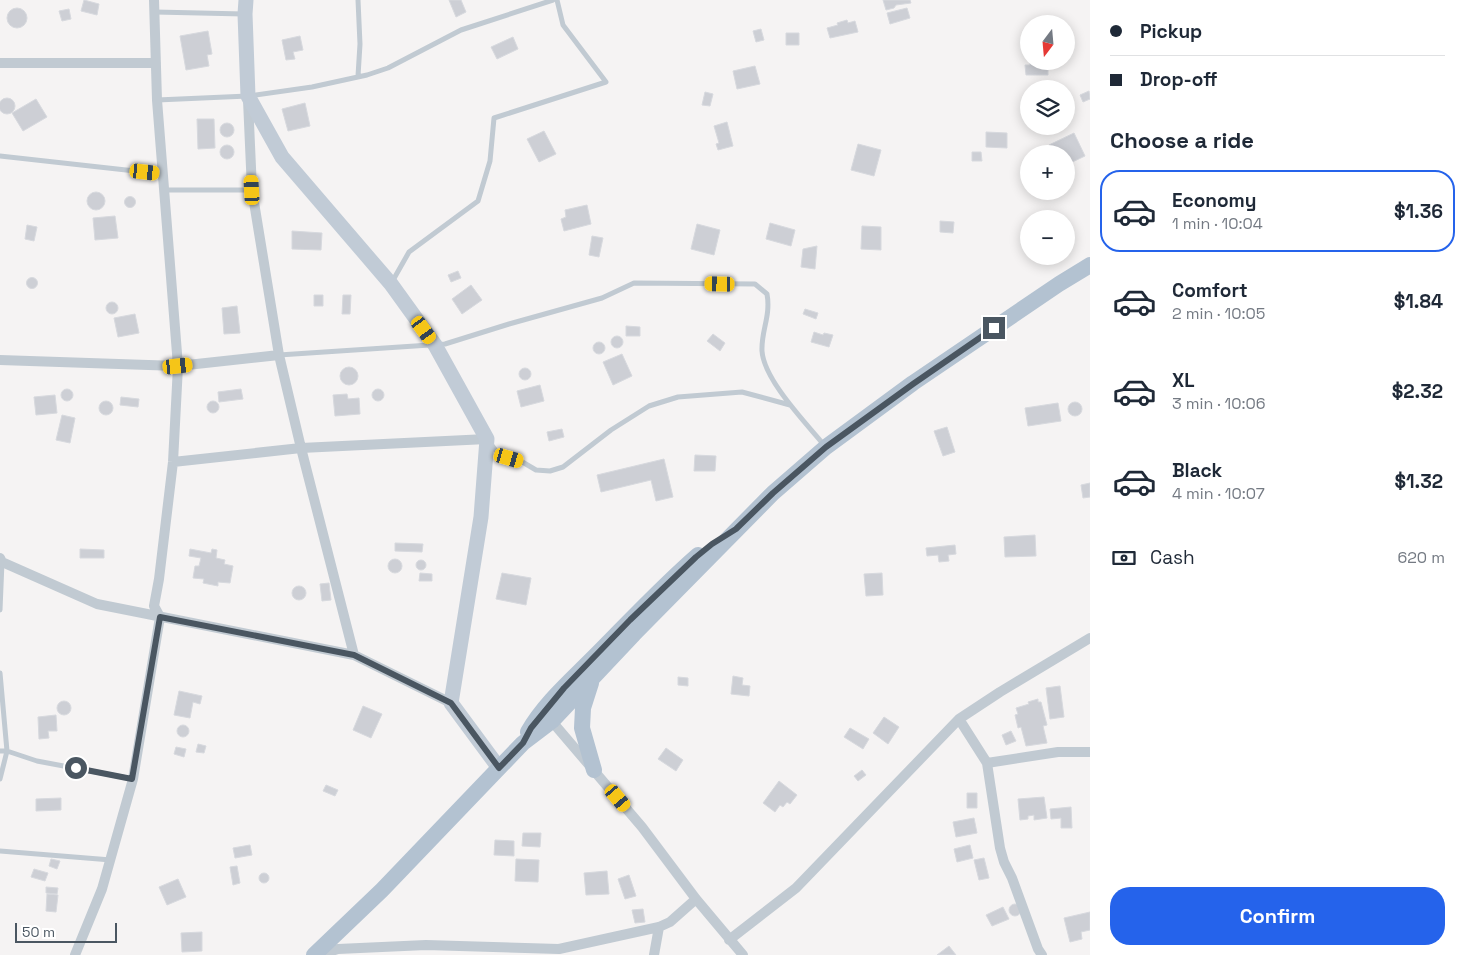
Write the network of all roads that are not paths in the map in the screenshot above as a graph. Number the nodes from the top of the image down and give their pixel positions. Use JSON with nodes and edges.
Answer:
{"nodes":[{"id":1,"x":154,"y":0,"type":"edge"},
{"id":2,"x":358,"y":0,"type":"edge"},
{"id":3,"x":555,"y":0,"type":"edge"},
{"id":4,"x":246,"y":7,"type":"edge"},
{"id":5,"x":155,"y":12,"type":"junction"},
{"id":6,"x":156,"y":62,"type":"junction"},
{"id":7,"x":0,"y":63,"type":"edge"},
{"id":8,"x":358,"y":76,"type":"junction"},
{"id":9,"x":248,"y":96,"type":"junction"},
{"id":10,"x":157,"y":100,"type":"junction"},
{"id":11,"x":0,"y":156,"type":"edge"},
{"id":12,"x":163,"y":174,"type":"junction"},
{"id":13,"x":165,"y":190,"type":"junction"},
{"id":14,"x":252,"y":190,"type":"junction"},
{"id":15,"x":1090,"y":264,"type":"edge"},
{"id":16,"x":391,"y":284,"type":"junction"},
{"id":17,"x":435,"y":345,"type":"junction"},
{"id":18,"x":280,"y":355,"type":"junction"},
{"id":19,"x":0,"y":360,"type":"edge"},
{"id":20,"x":178,"y":366,"type":"junction"},
{"id":21,"x":791,"y":405,"type":"junction"},
{"id":22,"x":487,"y":439,"type":"junction"},
{"id":23,"x":826,"y":447,"type":"junction"},
{"id":24,"x":301,"y":448,"type":"junction"},
{"id":25,"x":173,"y":462,"type":"junction"},
{"id":26,"x":736,"y":529,"type":"junction"},
{"id":27,"x":1,"y":561,"type":"edge"},
{"id":28,"x":0,"y":610,"type":"edge"},
{"id":29,"x":160,"y":617,"type":"junction"},
{"id":30,"x":1090,"y":638,"type":"edge"},
{"id":31,"x":354,"y":655,"type":"junction"},
{"id":32,"x":0,"y":673,"type":"edge"},
{"id":33,"x":591,"y":680,"type":"junction"},
{"id":34,"x":451,"y":703,"type":"junction"},
{"id":35,"x":548,"y":716,"type":"junction"},
{"id":36,"x":959,"y":719,"type":"junction"},
{"id":37,"x":0,"y":751,"type":"edge"},
{"id":38,"x":7,"y":751,"type":"junction"},
{"id":39,"x":1090,"y":752,"type":"edge"},
{"id":40,"x":987,"y":764,"type":"junction"},
{"id":41,"x":499,"y":768,"type":"junction"},
{"id":42,"x":594,"y":770,"type":"junction"},
{"id":43,"x":0,"y":779,"type":"edge"},
{"id":44,"x":132,"y":779,"type":"junction"},
{"id":45,"x":0,"y":851,"type":"edge"},
{"id":46,"x":111,"y":860,"type":"junction"},
{"id":47,"x":696,"y":899,"type":"junction"},
{"id":48,"x":659,"y":927,"type":"junction"},
{"id":49,"x":730,"y":940,"type":"junction"},
{"id":50,"x":338,"y":952,"type":"edge"},
{"id":51,"x":557,"y":952,"type":"edge"},
{"id":52,"x":74,"y":955,"type":"edge"},
{"id":53,"x":314,"y":955,"type":"edge"},
{"id":54,"x":319,"y":955,"type":"edge"},
{"id":55,"x":654,"y":955,"type":"edge"},
{"id":56,"x":743,"y":955,"type":"edge"},
{"id":57,"x":1042,"y":955,"type":"edge"}],
"edges":[{"from":1,"to":5,"type":"street"},
{"from":2,"to":8,"type":"lane"},
{"from":3,"to":8,"type":"lane"},
{"from":3,"to":16,"type":"lane"},
{"from":4,"to":5,"type":"lane"},
{"from":4,"to":9,"type":"street"},
{"from":5,"to":6,"type":"street"},
{"from":6,"to":7,"type":"street"},
{"from":6,"to":10,"type":"street"},
{"from":8,"to":9,"type":"lane"},
{"from":9,"to":10,"type":"lane"},
{"from":9,"to":14,"type":"street"},
{"from":9,"to":16,"type":"street"},
{"from":10,"to":12,"type":"street"},
{"from":11,"to":12,"type":"lane"},
{"from":12,"to":13,"type":"street"},
{"from":13,"to":14,"type":"lane"},
{"from":13,"to":20,"type":"street"},
{"from":14,"to":18,"type":"street"},
{"from":15,"to":23,"type":"main road"},
{"from":16,"to":17,"type":"street"},
{"from":17,"to":18,"type":"lane"},
{"from":17,"to":21,"type":"lane"},
{"from":17,"to":22,"type":"street"},
{"from":18,"to":20,"type":"street"},
{"from":18,"to":24,"type":"street"},
{"from":19,"to":20,"type":"street"},
{"from":20,"to":25,"type":"street"},
{"from":21,"to":22,"type":"lane"},
{"from":21,"to":23,"type":"lane"},
{"from":22,"to":24,"type":"street"},
{"from":22,"to":34,"type":"street"},
{"from":23,"to":26,"type":"main road"},
{"from":24,"to":25,"type":"street"},
{"from":24,"to":31,"type":"street"},
{"from":25,"to":29,"type":"street"},
{"from":26,"to":33,"type":"main road"},
{"from":26,"to":35,"type":"main road"},
{"from":27,"to":28,"type":"lane"},
{"from":27,"to":29,"type":"street"},
{"from":29,"to":31,"type":"street"},
{"from":29,"to":44,"type":"street"},
{"from":30,"to":36,"type":"street"},
{"from":31,"to":34,"type":"street"},
{"from":32,"to":38,"type":"lane"},
{"from":33,"to":35,"type":"main road"},
{"from":33,"to":42,"type":"main road"},
{"from":34,"to":41,"type":"street"},
{"from":35,"to":41,"type":"main road"},
{"from":35,"to":42,"type":"street"},
{"from":36,"to":40,"type":"street"},
{"from":36,"to":49,"type":"street"},
{"from":37,"to":38,"type":"lane"},
{"from":38,"to":43,"type":"lane"},
{"from":38,"to":44,"type":"lane"},
{"from":39,"to":40,"type":"street"},
{"from":40,"to":57,"type":"street"},
{"from":41,"to":53,"type":"main road"},
{"from":42,"to":47,"type":"street"},
{"from":44,"to":46,"type":"street"},
{"from":45,"to":46,"type":"lane"},
{"from":46,"to":52,"type":"street"},
{"from":47,"to":48,"type":"street"},
{"from":47,"to":49,"type":"street"},
{"from":48,"to":51,"type":"street"},
{"from":48,"to":55,"type":"street"},
{"from":49,"to":56,"type":"street"},
{"from":50,"to":51,"type":"street"},
{"from":50,"to":54,"type":"street"}]}
